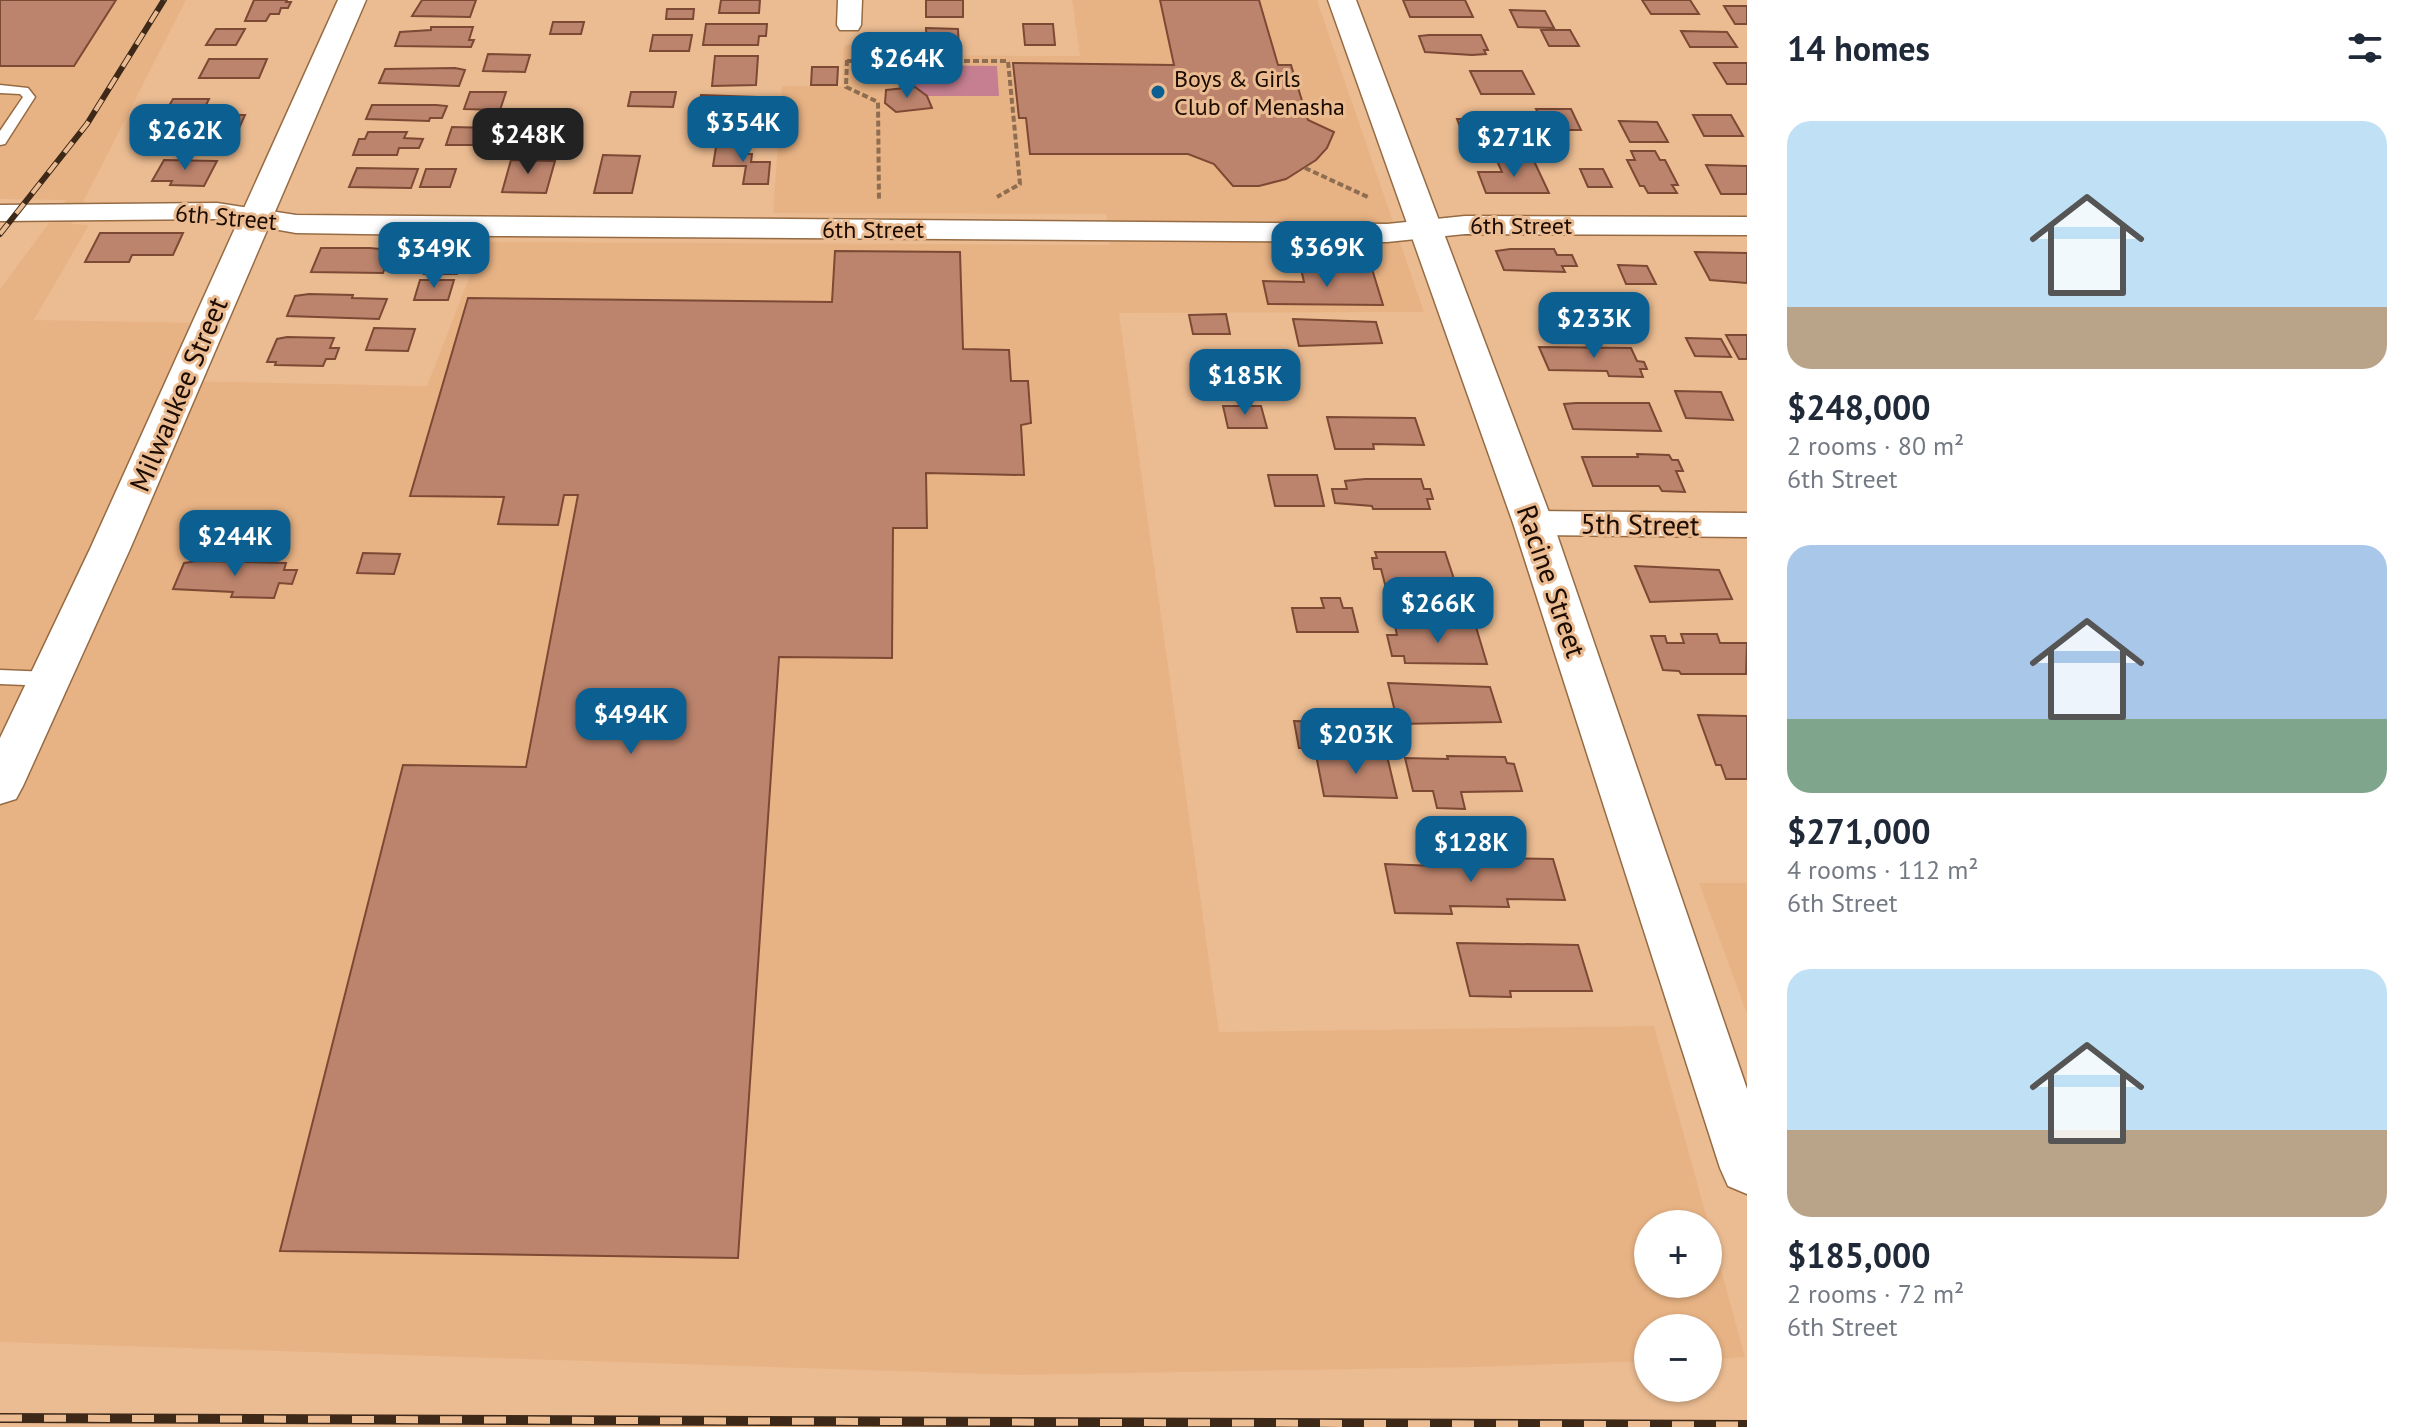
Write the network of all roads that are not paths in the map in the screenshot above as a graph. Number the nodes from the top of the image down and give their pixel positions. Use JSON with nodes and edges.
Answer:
{"nodes":[{"id":1,"x":352,"y":0,"type":"edge"},
{"id":2,"x":850,"y":0,"type":"edge"},
{"id":3,"x":1342,"y":0,"type":"edge"},
{"id":4,"x":849,"y":25,"type":"dead end"},
{"id":5,"x":0,"y":89,"type":"edge"},
{"id":6,"x":0,"y":141,"type":"edge"},
{"id":7,"x":0,"y":213,"type":"edge"},
{"id":8,"x":255,"y":217,"type":"junction"},
{"id":9,"x":1747,"y":226,"type":"edge"},
{"id":10,"x":1424,"y":228,"type":"junction"},
{"id":11,"x":1533,"y":523,"type":"junction"},
{"id":12,"x":1747,"y":525,"type":"edge"},
{"id":13,"x":0,"y":677,"type":"edge"},
{"id":14,"x":50,"y":679,"type":"junction"},
{"id":15,"x":0,"y":786,"type":"edge"},
{"id":16,"x":1733,"y":1088,"type":"edge"},
{"id":17,"x":1747,"y":1168,"type":"edge"}],
"edges":[{"from":1,"to":8,"type":"main road","name":"Milwaukee Street"},
{"from":2,"to":4,"type":"street"},
{"from":3,"to":10,"type":"main road","name":"Racine Street"},
{"from":5,"to":6,"type":"lane"},
{"from":7,"to":8,"type":"street","name":"6th Street"},
{"from":8,"to":10,"type":"street","name":"6th Street"},
{"from":8,"to":14,"type":"main road","name":"Milwaukee Street"},
{"from":9,"to":10,"type":"street","name":"6th Street"},
{"from":10,"to":11,"type":"main road","name":"Racine Street"},
{"from":11,"to":12,"type":"street","name":"5th Street"},
{"from":11,"to":16,"type":"main road","name":"Racine Street"},
{"from":13,"to":14,"type":"lane"},
{"from":14,"to":15,"type":"main road","name":"Milwaukee Street"},
{"from":16,"to":17,"type":"main road","name":"Racine Street"}]}
